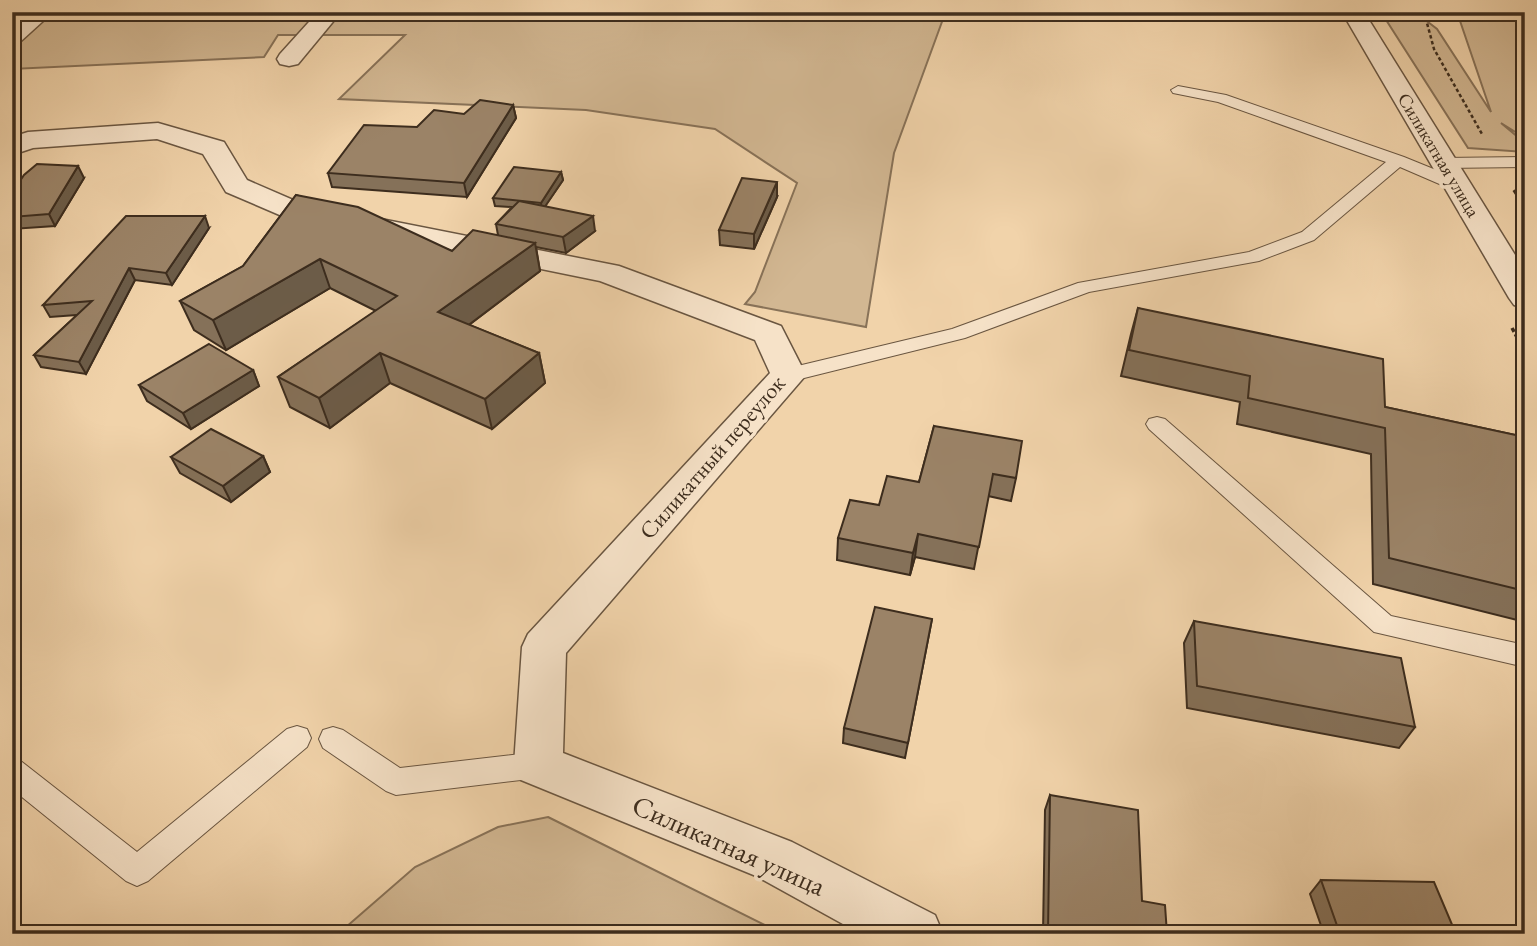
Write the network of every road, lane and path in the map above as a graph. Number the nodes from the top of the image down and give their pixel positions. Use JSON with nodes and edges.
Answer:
{"nodes":[{"id":1,"x":42,"y":12,"type":"edge"},
{"id":2,"x":330,"y":12,"type":"edge"},
{"id":3,"x":1353,"y":12,"type":"edge"},
{"id":4,"x":1424,"y":12,"type":"edge"},
{"id":5,"x":12,"y":37,"type":"edge"},
{"id":6,"x":289,"y":59,"type":"dead end"},
{"id":7,"x":1178,"y":90,"type":"dead end"},
{"id":8,"x":12,"y":147,"type":"edge"},
{"id":9,"x":1398,"y":160,"type":"junction"},
{"id":10,"x":1498,"y":162,"type":"junction"},
{"id":11,"x":1525,"y":162,"type":"edge"},
{"id":12,"x":1450,"y":174,"type":"junction"},
{"id":13,"x":1525,"y":207,"type":"edge"},
{"id":14,"x":1525,"y":298,"type":"edge"},
{"id":15,"x":788,"y":375,"type":"junction"},
{"id":16,"x":1157,"y":424,"type":"dead end"},
{"id":17,"x":1525,"y":656,"type":"edge"},
{"id":18,"x":297,"y":737,"type":"dead end"},
{"id":19,"x":333,"y":739,"type":"dead end"},
{"id":20,"x":538,"y":765,"type":"junction"},
{"id":21,"x":12,"y":771,"type":"edge"},
{"id":22,"x":916,"y":934,"type":"edge"}],
"edges":[{"from":1,"to":5,"type":"street"},
{"from":2,"to":6,"type":"street"},
{"from":3,"to":12,"type":"street","name":"Силикатная улица"},
{"from":4,"to":10,"type":"path"},
{"from":7,"to":9,"type":"lane"},
{"from":8,"to":15,"type":"street","name":"Силикатный переулок"},
{"from":9,"to":12,"type":"lane"},
{"from":9,"to":15,"type":"lane"},
{"from":10,"to":11,"type":"lane"},
{"from":10,"to":12,"type":"lane"},
{"from":10,"to":13,"type":"path"},
{"from":12,"to":14,"type":"street","name":"Силикатная улица"},
{"from":15,"to":20,"type":"street","name":"Силикатный переулок"},
{"from":16,"to":17,"type":"lane"},
{"from":18,"to":21,"type":"lane"},
{"from":19,"to":20,"type":"lane"},
{"from":20,"to":22,"type":"street","name":"Силикатная улица"}]}
